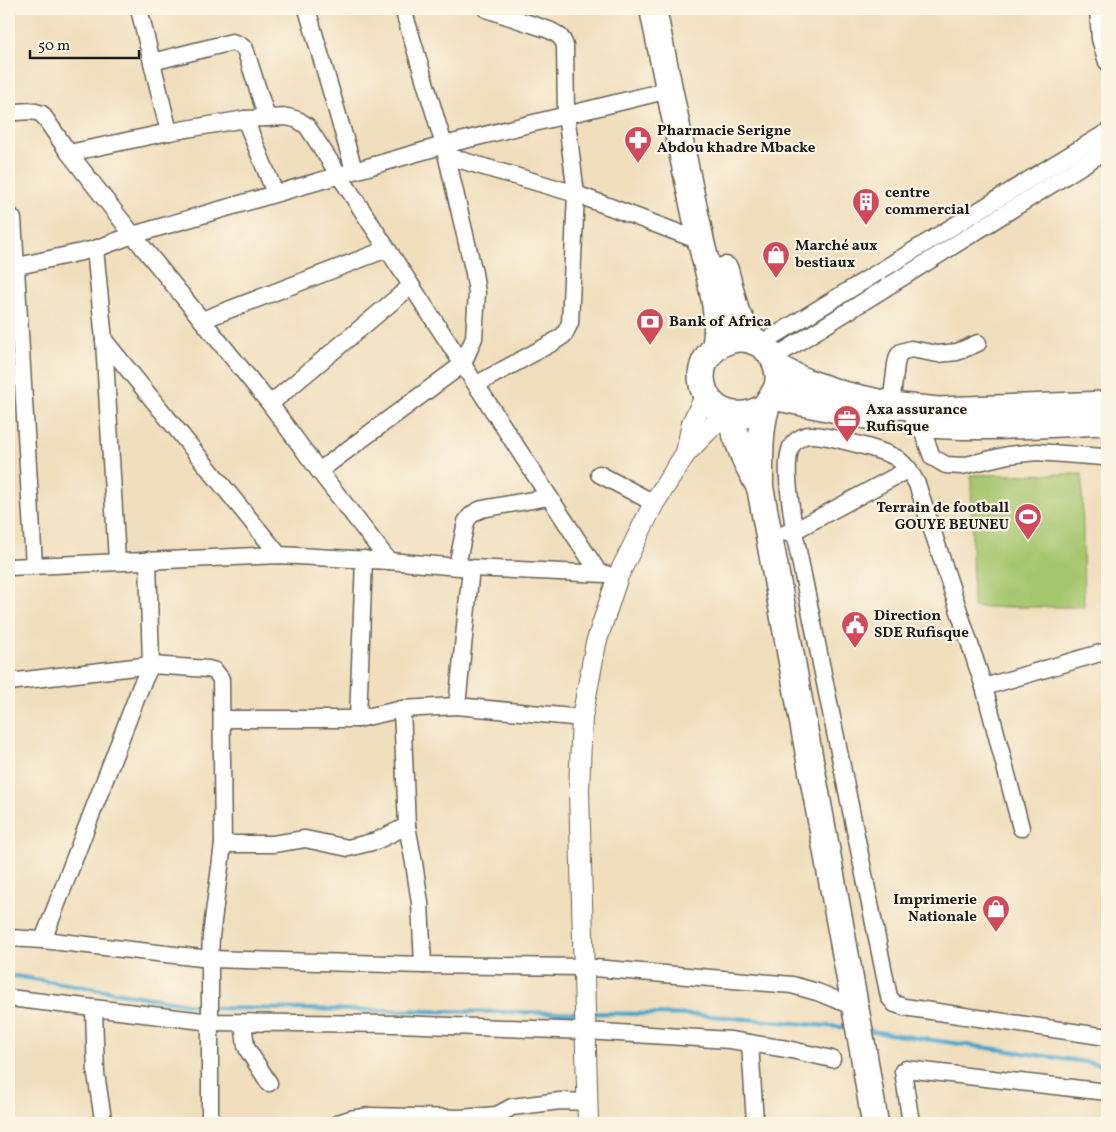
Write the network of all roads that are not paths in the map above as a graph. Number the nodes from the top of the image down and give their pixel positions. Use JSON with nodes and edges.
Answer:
{"nodes":[{"id":1,"x":139,"y":9,"type":"edge"},
{"id":2,"x":306,"y":9,"type":"edge"},
{"id":3,"x":403,"y":9,"type":"edge"},
{"id":4,"x":486,"y":9,"type":"edge"},
{"id":5,"x":653,"y":9,"type":"edge"},
{"id":6,"x":672,"y":9,"type":"edge"},
{"id":7,"x":1098,"y":9,"type":"edge"},
{"id":8,"x":152,"y":62,"type":"junction"},
{"id":9,"x":1107,"y":62,"type":"edge"},
{"id":10,"x":669,"y":90,"type":"junction"},
{"id":11,"x":9,"y":114,"type":"edge"},
{"id":12,"x":566,"y":114,"type":"junction"},
{"id":13,"x":266,"y":118,"type":"junction"},
{"id":14,"x":245,"y":119,"type":"junction"},
{"id":15,"x":169,"y":132,"type":"junction"},
{"id":16,"x":1107,"y":132,"type":"edge"},
{"id":17,"x":445,"y":150,"type":"junction"},
{"id":18,"x":1107,"y":150,"type":"edge"},
{"id":19,"x":69,"y":153,"type":"junction"},
{"id":20,"x":347,"y":172,"type":"junction"},
{"id":21,"x":275,"y":193,"type":"junction"},
{"id":22,"x":576,"y":194,"type":"junction"},
{"id":23,"x":9,"y":214,"type":"edge"},
{"id":24,"x":133,"y":235,"type":"junction"},
{"id":25,"x":700,"y":241,"type":"junction"},
{"id":26,"x":95,"y":249,"type":"junction"},
{"id":27,"x":387,"y":249,"type":"junction"},
{"id":28,"x":12,"y":267,"type":"edge"},
{"id":29,"x":411,"y":286,"type":"junction"},
{"id":30,"x":202,"y":320,"type":"junction"},
{"id":31,"x":104,"y":340,"type":"junction"},
{"id":32,"x":978,"y":343,"type":"dead end"},
{"id":33,"x":715,"y":348,"type":"junction"},
{"id":34,"x":766,"y":352,"type":"junction"},
{"id":35,"x":463,"y":364,"type":"junction"},
{"id":36,"x":477,"y":384,"type":"junction"},
{"id":37,"x":769,"y":402,"type":"junction"},
{"id":38,"x":270,"y":404,"type":"junction"},
{"id":39,"x":1107,"y":404,"type":"edge"},
{"id":40,"x":891,"y":405,"type":"junction"},
{"id":41,"x":719,"y":407,"type":"junction"},
{"id":42,"x":1107,"y":422,"type":"edge"},
{"id":43,"x":920,"y":424,"type":"junction"},
{"id":44,"x":1107,"y":458,"type":"edge"},
{"id":45,"x":909,"y":469,"type":"junction"},
{"id":46,"x":319,"y":471,"type":"junction"},
{"id":47,"x":599,"y":474,"type":"dead end"},
{"id":48,"x":760,"y":487,"type":"junction"},
{"id":49,"x":549,"y":498,"type":"junction"},
{"id":50,"x":654,"y":503,"type":"junction"},
{"id":51,"x":794,"y":531,"type":"junction"},
{"id":52,"x":769,"y":536,"type":"junction"},
{"id":53,"x":278,"y":555,"type":"junction"},
{"id":54,"x":364,"y":559,"type":"junction"},
{"id":55,"x":148,"y":560,"type":"junction"},
{"id":56,"x":117,"y":561,"type":"junction"},
{"id":57,"x":389,"y":561,"type":"junction"},
{"id":58,"x":34,"y":566,"type":"junction"},
{"id":59,"x":9,"y":567,"type":"edge"},
{"id":60,"x":464,"y":567,"type":"junction"},
{"id":61,"x":609,"y":575,"type":"junction"},
{"id":62,"x":1107,"y":651,"type":"edge"},
{"id":63,"x":151,"y":665,"type":"junction"},
{"id":64,"x":9,"y":682,"type":"edge"},
{"id":65,"x":984,"y":687,"type":"junction"},
{"id":66,"x":456,"y":706,"type":"junction"},
{"id":67,"x":402,"y":709,"type":"junction"},
{"id":68,"x":582,"y":718,"type":"junction"},
{"id":69,"x":223,"y":719,"type":"junction"},
{"id":70,"x":358,"y":719,"type":"junction"},
{"id":71,"x":407,"y":826,"type":"junction"},
{"id":72,"x":1021,"y":828,"type":"dead end"},
{"id":73,"x":223,"y":844,"type":"junction"},
{"id":74,"x":9,"y":938,"type":"edge"},
{"id":75,"x":43,"y":940,"type":"junction"},
{"id":76,"x":210,"y":959,"type":"junction"},
{"id":77,"x":423,"y":965,"type":"junction"},
{"id":78,"x":583,"y":967,"type":"junction"},
{"id":79,"x":9,"y":998,"type":"edge"},
{"id":80,"x":94,"y":1009,"type":"junction"},
{"id":81,"x":856,"y":1012,"type":"junction"},
{"id":82,"x":211,"y":1017,"type":"junction"},
{"id":83,"x":243,"y":1022,"type":"junction"},
{"id":84,"x":586,"y":1026,"type":"junction"},
{"id":85,"x":1107,"y":1037,"type":"edge"},
{"id":86,"x":750,"y":1042,"type":"junction"},
{"id":87,"x":832,"y":1060,"type":"dead end"},
{"id":88,"x":269,"y":1083,"type":"dead end"},
{"id":89,"x":1107,"y":1092,"type":"edge"},
{"id":90,"x":587,"y":1102,"type":"junction"},
{"id":91,"x":103,"y":1119,"type":"dead end"},
{"id":92,"x":461,"y":1121,"type":"edge"},
{"id":93,"x":210,"y":1123,"type":"edge"},
{"id":94,"x":338,"y":1123,"type":"edge"},
{"id":95,"x":588,"y":1123,"type":"edge"},
{"id":96,"x":755,"y":1123,"type":"edge"},
{"id":97,"x":875,"y":1123,"type":"edge"},
{"id":98,"x":911,"y":1123,"type":"edge"}],
"edges":[{"from":1,"to":8,"type":"street"},
{"from":2,"to":20,"type":"street"},
{"from":3,"to":17,"type":"street"},
{"from":4,"to":12,"type":"street"},
{"from":5,"to":10,"type":"highway"},
{"from":6,"to":34,"type":"highway"},
{"from":7,"to":9,"type":"street"},
{"from":8,"to":13,"type":"street"},
{"from":8,"to":15,"type":"street"},
{"from":10,"to":12,"type":"street"},
{"from":10,"to":25,"type":"highway"},
{"from":11,"to":19,"type":"street"},
{"from":12,"to":17,"type":"street"},
{"from":12,"to":22,"type":"street"},
{"from":13,"to":14,"type":"street"},
{"from":13,"to":20,"type":"street"},
{"from":14,"to":15,"type":"street"},
{"from":14,"to":21,"type":"street"},
{"from":15,"to":19,"type":"street"},
{"from":16,"to":34,"type":"street"},
{"from":17,"to":20,"type":"street"},
{"from":17,"to":22,"type":"street"},
{"from":17,"to":35,"type":"street"},
{"from":18,"to":34,"type":"street"},
{"from":19,"to":24,"type":"street"},
{"from":20,"to":21,"type":"street"},
{"from":20,"to":27,"type":"street"},
{"from":21,"to":24,"type":"street"},
{"from":22,"to":25,"type":"street"},
{"from":22,"to":36,"type":"street"},
{"from":23,"to":28,"type":"street"},
{"from":24,"to":26,"type":"street"},
{"from":24,"to":30,"type":"street"},
{"from":25,"to":33,"type":"highway"},
{"from":26,"to":28,"type":"street"},
{"from":26,"to":31,"type":"street"},
{"from":27,"to":29,"type":"street"},
{"from":27,"to":30,"type":"street"},
{"from":28,"to":58,"type":"street"},
{"from":29,"to":35,"type":"street"},
{"from":29,"to":38,"type":"street"},
{"from":30,"to":38,"type":"street"},
{"from":31,"to":53,"type":"street"},
{"from":31,"to":56,"type":"street"},
{"from":32,"to":40,"type":"street"},
{"from":33,"to":34,"type":"highway"},
{"from":33,"to":41,"type":"highway"},
{"from":34,"to":37,"type":"highway"},
{"from":34,"to":40,"type":"main road"},
{"from":35,"to":36,"type":"street"},
{"from":35,"to":46,"type":"street"},
{"from":36,"to":49,"type":"street"},
{"from":37,"to":41,"type":"highway"},
{"from":37,"to":43,"type":"main road"},
{"from":37,"to":48,"type":"highway"},
{"from":38,"to":46,"type":"street"},
{"from":39,"to":40,"type":"main road"},
{"from":41,"to":48,"type":"highway"},
{"from":41,"to":50,"type":"street"},
{"from":42,"to":43,"type":"main road"},
{"from":43,"to":44,"type":"street"},
{"from":45,"to":51,"type":"street"},
{"from":45,"to":51,"type":"street"},
{"from":45,"to":65,"type":"street"},
{"from":46,"to":57,"type":"street"},
{"from":47,"to":50,"type":"street"},
{"from":48,"to":52,"type":"highway"},
{"from":49,"to":60,"type":"street"},
{"from":49,"to":61,"type":"street"},
{"from":50,"to":61,"type":"street"},
{"from":51,"to":52,"type":"street"},
{"from":51,"to":85,"type":"street"},
{"from":52,"to":81,"type":"highway"},
{"from":53,"to":54,"type":"street"},
{"from":53,"to":55,"type":"street"},
{"from":54,"to":57,"type":"street"},
{"from":54,"to":70,"type":"street"},
{"from":55,"to":56,"type":"street"},
{"from":55,"to":63,"type":"street"},
{"from":56,"to":58,"type":"street"},
{"from":57,"to":60,"type":"street"},
{"from":58,"to":59,"type":"street"},
{"from":60,"to":61,"type":"street"},
{"from":60,"to":66,"type":"street"},
{"from":61,"to":68,"type":"street"},
{"from":62,"to":65,"type":"street"},
{"from":63,"to":64,"type":"street"},
{"from":63,"to":69,"type":"street"},
{"from":63,"to":75,"type":"street"},
{"from":65,"to":72,"type":"street"},
{"from":66,"to":67,"type":"street"},
{"from":66,"to":68,"type":"street"},
{"from":67,"to":70,"type":"street"},
{"from":67,"to":71,"type":"street"},
{"from":68,"to":78,"type":"street"},
{"from":69,"to":70,"type":"street"},
{"from":69,"to":73,"type":"street"},
{"from":71,"to":73,"type":"street"},
{"from":71,"to":77,"type":"street"},
{"from":73,"to":76,"type":"street"},
{"from":74,"to":75,"type":"street"},
{"from":75,"to":76,"type":"street"},
{"from":76,"to":77,"type":"street"},
{"from":76,"to":82,"type":"street"},
{"from":77,"to":78,"type":"street"},
{"from":78,"to":81,"type":"street"},
{"from":78,"to":84,"type":"street"},
{"from":79,"to":80,"type":"street"},
{"from":80,"to":82,"type":"street"},
{"from":80,"to":91,"type":"street"},
{"from":81,"to":97,"type":"highway"},
{"from":82,"to":83,"type":"street"},
{"from":82,"to":93,"type":"street"},
{"from":83,"to":84,"type":"street"},
{"from":83,"to":88,"type":"street"},
{"from":84,"to":86,"type":"street"},
{"from":84,"to":90,"type":"street"},
{"from":86,"to":87,"type":"street"},
{"from":86,"to":96,"type":"street"},
{"from":89,"to":98,"type":"street"},
{"from":90,"to":92,"type":"street"},
{"from":90,"to":95,"type":"street"},
{"from":92,"to":94,"type":"street"}]}
